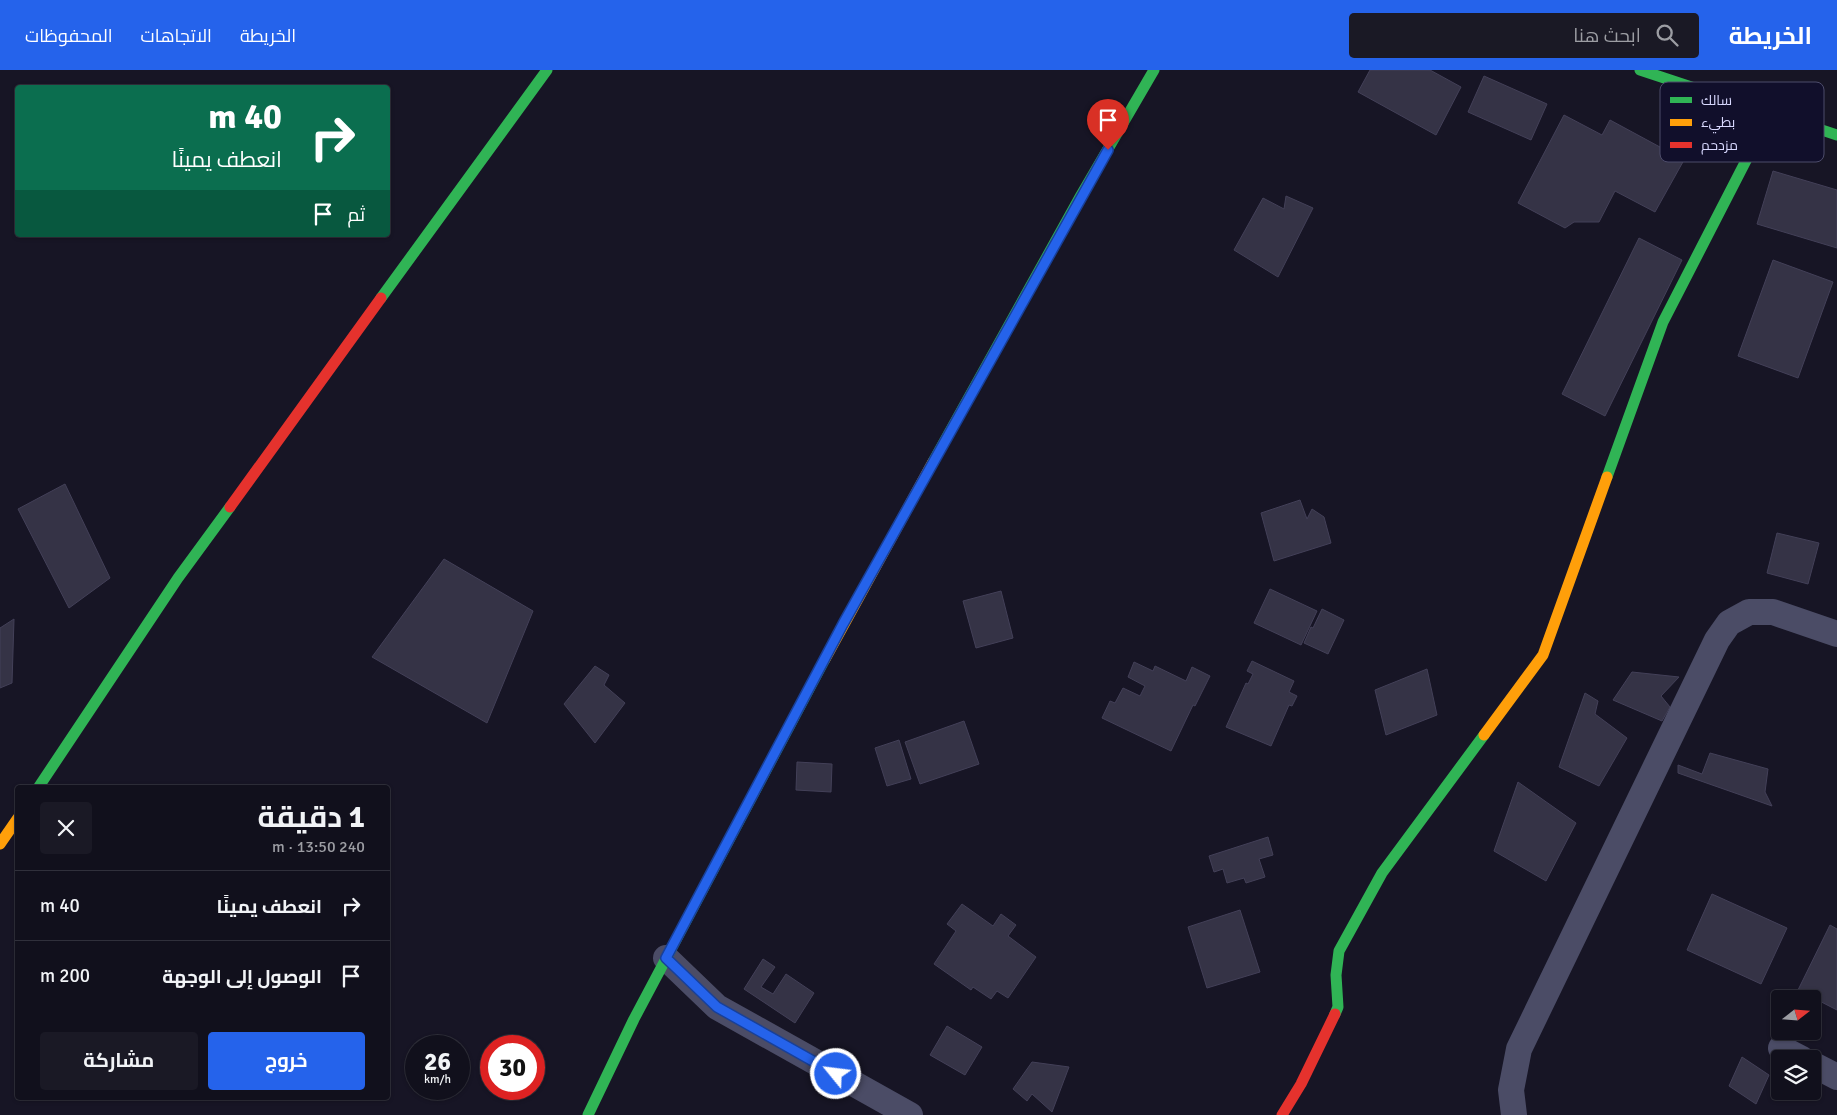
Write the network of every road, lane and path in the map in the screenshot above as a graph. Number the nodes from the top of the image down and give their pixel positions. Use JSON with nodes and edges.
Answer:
{"nodes":[{"id":1,"x":547,"y":70,"type":"edge"},
{"id":2,"x":1154,"y":70,"type":"edge"},
{"id":3,"x":1640,"y":70,"type":"edge"},
{"id":4,"x":1677,"y":82,"type":"edge"},
{"id":5,"x":1824,"y":130,"type":"edge"},
{"id":6,"x":1837,"y":135,"type":"edge"},
{"id":7,"x":1745,"y":162,"type":"edge"},
{"id":8,"x":1837,"y":634,"type":"edge"},
{"id":9,"x":40,"y":785,"type":"edge"},
{"id":10,"x":15,"y":822,"type":"edge"},
{"id":11,"x":0,"y":844,"type":"edge"},
{"id":12,"x":666,"y":958,"type":"junction"},
{"id":13,"x":1821,"y":1069,"type":"edge"},
{"id":14,"x":1837,"y":1077,"type":"edge"},
{"id":15,"x":588,"y":1115,"type":"edge"},
{"id":16,"x":910,"y":1115,"type":"edge"},
{"id":17,"x":1282,"y":1115,"type":"edge"},
{"id":18,"x":1514,"y":1115,"type":"edge"}],
"edges":[{"from":1,"to":9,"type":"street"},
{"from":2,"to":12,"type":"street"},
{"from":3,"to":4,"type":"street"},
{"from":5,"to":6,"type":"street"},
{"from":7,"to":17,"type":"street"},
{"from":8,"to":18,"type":"street"},
{"from":10,"to":11,"type":"street"},
{"from":12,"to":15,"type":"street"},
{"from":12,"to":16,"type":"street"},
{"from":13,"to":14,"type":"street"}]}
